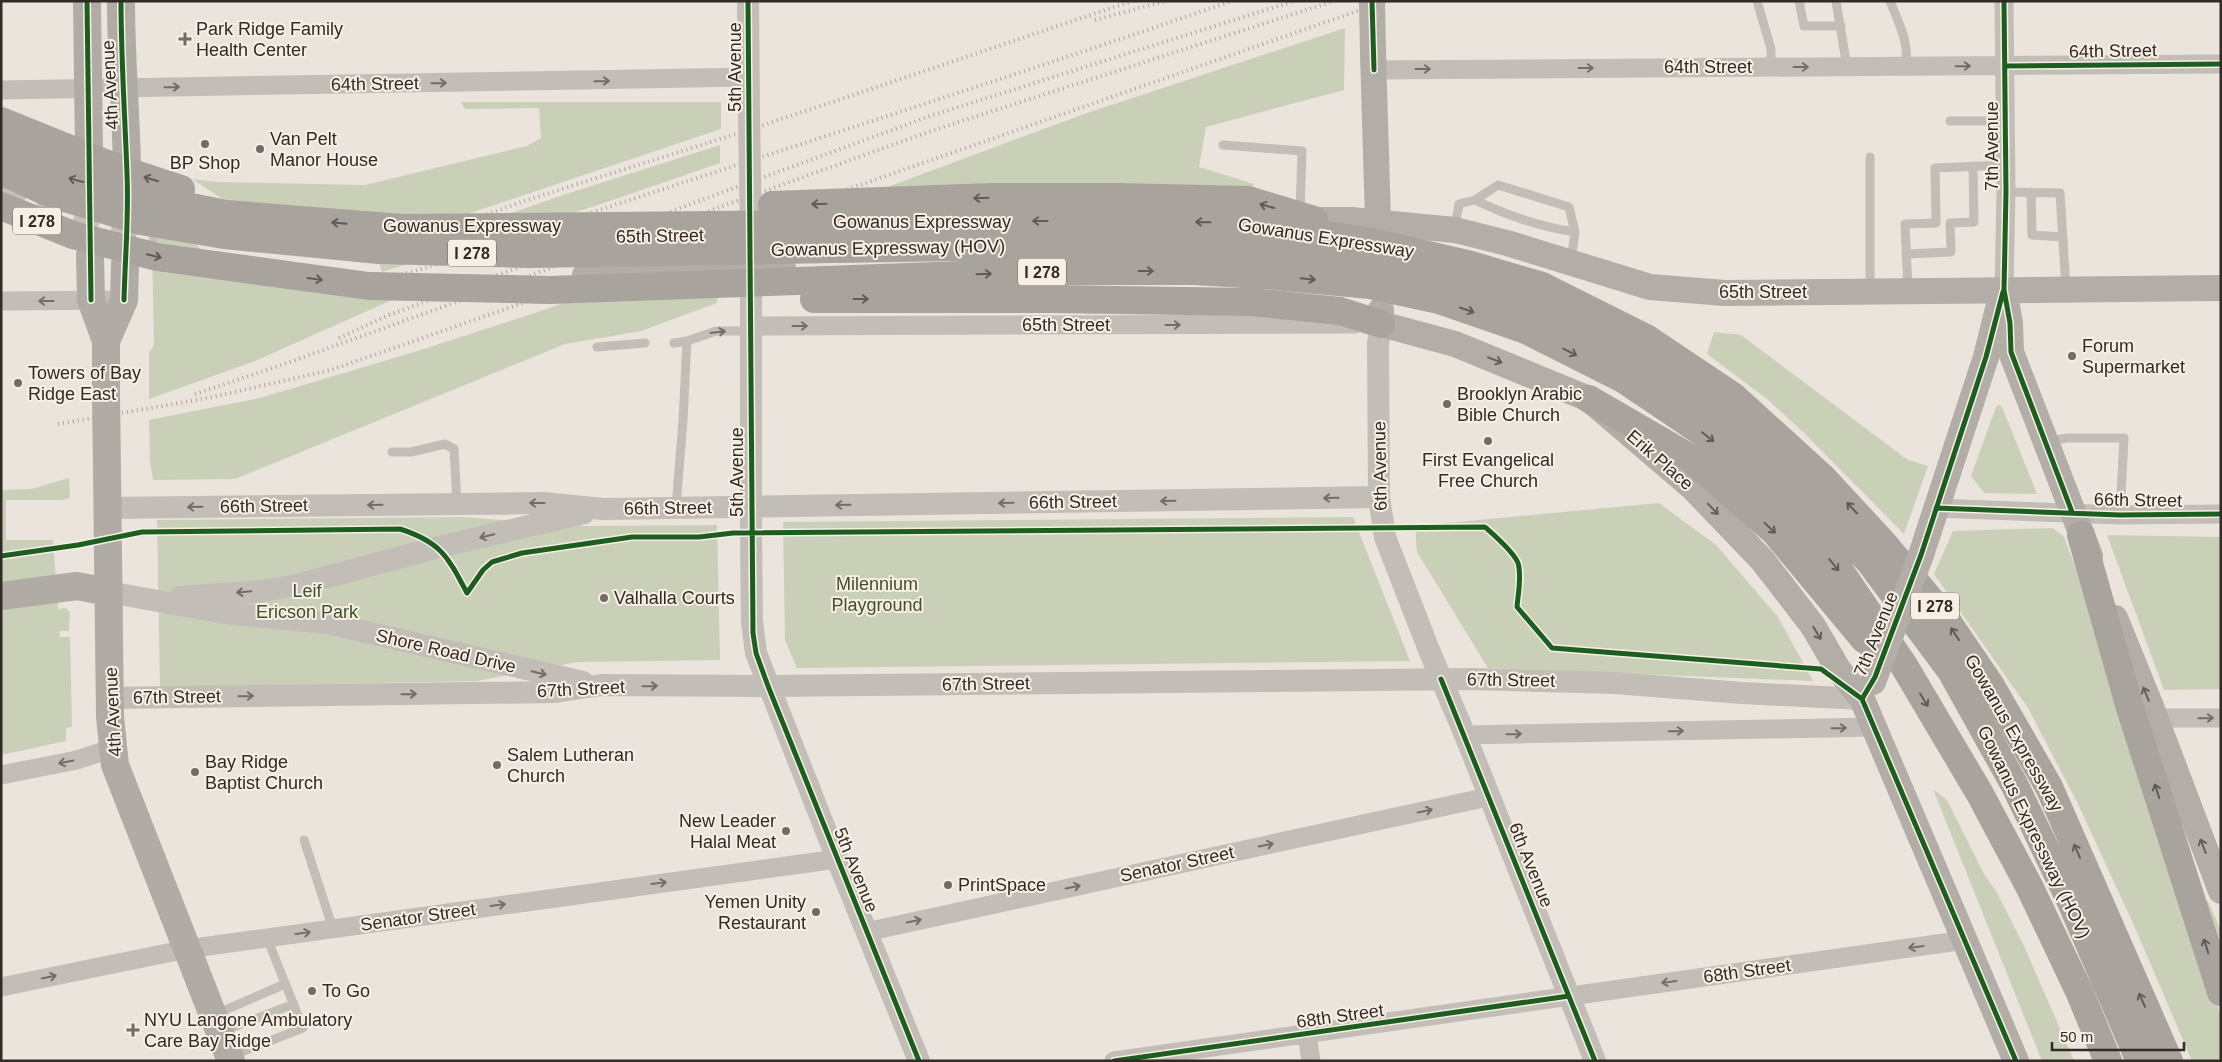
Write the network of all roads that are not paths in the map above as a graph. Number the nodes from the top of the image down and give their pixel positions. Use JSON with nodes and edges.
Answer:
{"nodes":[{"id":1,"x":87,"y":1,"type":"edge"},
{"id":2,"x":121,"y":1,"type":"edge"},
{"id":3,"x":748,"y":1,"type":"edge"},
{"id":4,"x":1372,"y":1,"type":"edge"},
{"id":5,"x":1757,"y":1,"type":"edge"},
{"id":6,"x":1799,"y":1,"type":"edge"},
{"id":7,"x":1836,"y":1,"type":"edge"},
{"id":8,"x":1890,"y":1,"type":"edge"},
{"id":9,"x":2004,"y":1,"type":"edge"},
{"id":10,"x":1841,"y":26,"type":"junction"},
{"id":11,"x":1374,"y":61,"type":"junction"},
{"id":12,"x":2221,"y":64,"type":"edge"},
{"id":13,"x":1906,"y":66,"type":"junction"},
{"id":14,"x":2005,"y":66,"type":"junction"},
{"id":15,"x":1771,"y":67,"type":"junction"},
{"id":16,"x":1847,"y":67,"type":"junction"},
{"id":17,"x":749,"y":77,"type":"junction"},
{"id":18,"x":123,"y":88,"type":"junction"},
{"id":19,"x":88,"y":89,"type":"junction"},
{"id":20,"x":1,"y":90,"type":"edge"},
{"id":21,"x":1,"y":121,"type":"edge"},
{"id":22,"x":1950,"y":121,"type":"dead end"},
{"id":23,"x":2006,"y":121,"type":"junction"},
{"id":24,"x":1223,"y":145,"type":"dead end"},
{"id":25,"x":1,"y":147,"type":"edge"},
{"id":26,"x":89,"y":153,"type":"dead end"},
{"id":27,"x":1870,"y":158,"type":"dead end"},
{"id":28,"x":2006,"y":165,"type":"junction"},
{"id":29,"x":1972,"y":166,"type":"junction"},
{"id":30,"x":127,"y":168,"type":"dead end"},
{"id":31,"x":1,"y":171,"type":"edge"},
{"id":32,"x":2006,"y":192,"type":"junction"},
{"id":33,"x":2031,"y":192,"type":"junction"},
{"id":34,"x":1474,"y":200,"type":"junction"},
{"id":35,"x":1,"y":206,"type":"edge"},
{"id":36,"x":226,"y":214,"type":"junction"},
{"id":37,"x":1307,"y":217,"type":"junction"},
{"id":38,"x":1378,"y":222,"type":"junction"},
{"id":39,"x":1936,"y":223,"type":"junction"},
{"id":40,"x":1950,"y":223,"type":"junction"},
{"id":41,"x":633,"y":225,"type":"junction"},
{"id":42,"x":953,"y":230,"type":"dead end"},
{"id":43,"x":1455,"y":230,"type":"junction"},
{"id":44,"x":1575,"y":232,"type":"junction"},
{"id":45,"x":751,"y":233,"type":"junction"},
{"id":46,"x":368,"y":235,"type":"dead end"},
{"id":47,"x":2062,"y":237,"type":"junction"},
{"id":48,"x":1906,"y":254,"type":"junction"},
{"id":49,"x":90,"y":255,"type":"dead end"},
{"id":50,"x":1570,"y":263,"type":"junction"},
{"id":51,"x":125,"y":264,"type":"dead end"},
{"id":52,"x":953,"y":266,"type":"dead end"},
{"id":53,"x":371,"y":275,"type":"dead end"},
{"id":54,"x":751,"y":276,"type":"junction"},
{"id":55,"x":2221,"y":288,"type":"edge"},
{"id":56,"x":2066,"y":289,"type":"junction"},
{"id":57,"x":550,"y":290,"type":"junction"},
{"id":58,"x":2004,"y":290,"type":"junction"},
{"id":59,"x":1908,"y":291,"type":"junction"},
{"id":60,"x":1870,"y":292,"type":"junction"},
{"id":61,"x":90,"y":300,"type":"junction"},
{"id":62,"x":124,"y":300,"type":"junction"},
{"id":63,"x":1,"y":301,"type":"edge"},
{"id":64,"x":1534,"y":308,"type":"junction"},
{"id":65,"x":1381,"y":317,"type":"junction"},
{"id":66,"x":752,"y":328,"type":"junction"},
{"id":67,"x":106,"y":341,"type":"junction"},
{"id":68,"x":687,"y":342,"type":"junction"},
{"id":69,"x":645,"y":343,"type":"dead end"},
{"id":70,"x":674,"y":343,"type":"dead end"},
{"id":71,"x":597,"y":347,"type":"dead end"},
{"id":72,"x":1589,"y":399,"type":"junction"},
{"id":73,"x":2046,"y":441,"type":"junction"},
{"id":74,"x":392,"y":452,"type":"dead end"},
{"id":75,"x":1379,"y":497,"type":"junction"},
{"id":76,"x":457,"y":505,"type":"junction"},
{"id":77,"x":751,"y":506,"type":"junction"},
{"id":78,"x":676,"y":507,"type":"junction"},
{"id":79,"x":108,"y":508,"type":"junction"},
{"id":80,"x":1936,"y":508,"type":"junction"},
{"id":81,"x":603,"y":509,"type":"junction"},
{"id":82,"x":2221,"y":514,"type":"edge"},
{"id":83,"x":2120,"y":515,"type":"junction"},
{"id":84,"x":2077,"y":523,"type":"junction"},
{"id":85,"x":108,"y":592,"type":"junction"},
{"id":86,"x":1,"y":596,"type":"edge"},
{"id":87,"x":142,"y":599,"type":"junction"},
{"id":88,"x":1903,"y":664,"type":"junction"},
{"id":89,"x":1441,"y":679,"type":"junction"},
{"id":90,"x":601,"y":686,"type":"junction"},
{"id":91,"x":768,"y":686,"type":"junction"},
{"id":92,"x":1868,"y":690,"type":"junction"},
{"id":93,"x":110,"y":698,"type":"junction"},
{"id":94,"x":2155,"y":718,"type":"junction"},
{"id":95,"x":2221,"y":718,"type":"edge"},
{"id":96,"x":1874,"y":727,"type":"junction"},
{"id":97,"x":1465,"y":735,"type":"junction"},
{"id":98,"x":112,"y":748,"type":"junction"},
{"id":99,"x":1,"y":775,"type":"edge"},
{"id":100,"x":1488,"y":797,"type":"junction"},
{"id":101,"x":304,"y":840,"type":"dead end"},
{"id":102,"x":837,"y":859,"type":"junction"},
{"id":103,"x":2221,"y":891,"type":"edge"},
{"id":104,"x":333,"y":929,"type":"junction"},
{"id":105,"x":866,"y":932,"type":"junction"},
{"id":106,"x":267,"y":938,"type":"junction"},
{"id":107,"x":1964,"y":940,"type":"junction"},
{"id":108,"x":187,"y":949,"type":"junction"},
{"id":109,"x":286,"y":984,"type":"junction"},
{"id":110,"x":1,"y":987,"type":"edge"},
{"id":111,"x":2221,"y":992,"type":"edge"},
{"id":112,"x":1569,"y":996,"type":"junction"},
{"id":113,"x":294,"y":1004,"type":"junction"},
{"id":114,"x":1307,"y":1035,"type":"junction"},
{"id":115,"x":224,"y":1041,"type":"edge"},
{"id":116,"x":919,"y":1061,"type":"edge"},
{"id":117,"x":1114,"y":1061,"type":"edge"},
{"id":118,"x":1311,"y":1061,"type":"edge"},
{"id":119,"x":1595,"y":1061,"type":"edge"},
{"id":120,"x":2016,"y":1061,"type":"edge"},
{"id":121,"x":2108,"y":1061,"type":"edge"},
{"id":122,"x":2140,"y":1061,"type":"edge"},
{"id":123,"x":2169,"y":1061,"type":"edge"}],
"edges":[{"from":1,"to":19,"type":"main road","name":"4th Avenue"},
{"from":2,"to":18,"type":"main road","name":"4th Avenue"},
{"from":3,"to":17,"type":"street","name":"5th Avenue"},
{"from":4,"to":11,"type":"main road","bridge":true},
{"from":5,"to":15,"type":"lane"},
{"from":6,"to":10,"type":"lane"},
{"from":7,"to":10,"type":"lane"},
{"from":8,"to":13,"type":"lane"},
{"from":9,"to":14,"type":"street","name":"7th Avenue"},
{"from":10,"to":16,"type":"lane"},
{"from":11,"to":15,"type":"street","name":"64th Street","one_way":true},
{"from":11,"to":38,"type":"main road"},
{"from":12,"to":14,"type":"street","name":"64th Street"},
{"from":13,"to":14,"type":"street","name":"64th Street","one_way":true},
{"from":13,"to":16,"type":"street","name":"64th Street"},
{"from":14,"to":23,"type":"street","name":"7th Avenue"},
{"from":15,"to":16,"type":"street","name":"64th Street","one_way":true},
{"from":18,"to":17,"type":"street","name":"64th Street","one_way":true},
{"from":17,"to":45,"type":"street","name":"5th Avenue","bridge":true},
{"from":18,"to":19,"type":"street","name":"64th Street"},
{"from":18,"to":30,"type":"main road","name":"4th Avenue"},
{"from":19,"to":20,"type":"street","name":"64th Street"},
{"from":19,"to":26,"type":"main road","name":"4th Avenue"},
{"from":36,"to":21,"type":"highway","one_way":true,"bridge":true},
{"from":22,"to":23,"type":"lane"},
{"from":23,"to":28,"type":"street","name":"7th Avenue"},
{"from":24,"to":37,"type":"lane"},
{"from":36,"to":25,"type":"highway","name":"Gowanus Expressway","number":"I 278","one_way":true,"bridge":true},
{"from":27,"to":60,"type":"lane"},
{"from":28,"to":29,"type":"lane"},
{"from":28,"to":32,"type":"street","name":"7th Avenue"},
{"from":29,"to":39,"type":"lane"},
{"from":29,"to":40,"type":"lane"},
{"from":31,"to":64,"type":"highway","name":"Gowanus Expressway (HOV)","number":"I 278","bridge":true},
{"from":32,"to":33,"type":"lane"},
{"from":32,"to":58,"type":"street","name":"7th Avenue"},
{"from":33,"to":47,"type":"lane"},
{"from":33,"to":47,"type":"lane"},
{"from":34,"to":43,"type":"lane"},
{"from":34,"to":44,"type":"lane"},
{"from":34,"to":44,"type":"lane"},
{"from":35,"to":57,"type":"highway","name":"Gowanus Expressway","number":"I 278","one_way":true,"bridge":true},
{"from":41,"to":36,"type":"highway","name":"Gowanus Expressway","number":"I 278","one_way":true,"bridge":true},
{"from":37,"to":38,"type":"main road","name":"65th Street"},
{"from":37,"to":41,"type":"highway","one_way":true,"bridge":true},
{"from":38,"to":43,"type":"main road","name":"65th Street"},
{"from":39,"to":40,"type":"lane"},
{"from":39,"to":48,"type":"lane"},
{"from":40,"to":48,"type":"lane"},
{"from":64,"to":41,"type":"highway","name":"Gowanus Expressway","number":"I 278","one_way":true,"bridge":true},
{"from":42,"to":45,"type":"main road","name":"65th Street"},
{"from":43,"to":50,"type":"main road","name":"65th Street"},
{"from":44,"to":50,"type":"lane"},
{"from":45,"to":46,"type":"main road","name":"65th Street"},
{"from":45,"to":54,"type":"street","name":"5th Avenue","bridge":true},
{"from":47,"to":56,"type":"lane"},
{"from":48,"to":59,"type":"lane"},
{"from":49,"to":61,"type":"main road","name":"4th Avenue"},
{"from":50,"to":60,"type":"main road","name":"65th Street"},
{"from":51,"to":62,"type":"main road","name":"4th Avenue"},
{"from":52,"to":54,"type":"main road","name":"65th Street","bridge":true},
{"from":53,"to":54,"type":"main road","name":"65th Street","bridge":true},
{"from":54,"to":66,"type":"street","name":"5th Avenue"},
{"from":55,"to":56,"type":"main road","name":"65th Street"},
{"from":56,"to":58,"type":"main road","name":"65th Street"},
{"from":57,"to":64,"type":"highway","name":"Gowanus Expressway","number":"I 278","one_way":true,"bridge":true},
{"from":57,"to":65,"type":"highway","one_way":true,"bridge":true},
{"from":58,"to":59,"type":"main road","name":"65th Street"},
{"from":58,"to":73,"type":"main road","name":"7th Avenue"},
{"from":58,"to":80,"type":"main road","name":"7th Avenue"},
{"from":59,"to":60,"type":"main road","name":"65th Street"},
{"from":61,"to":62,"type":"street"},
{"from":61,"to":63,"type":"street","one_way":true},
{"from":61,"to":67,"type":"main road","name":"4th Avenue"},
{"from":62,"to":67,"type":"main road","name":"4th Avenue"},
{"from":64,"to":88,"type":"highway","name":"Gowanus Expressway","number":"I 278","one_way":true},
{"from":64,"to":122,"type":"highway","name":"Gowanus Expressway (HOV)","number":"I 278"},
{"from":123,"to":64,"type":"highway","name":"Gowanus Expressway","number":"I 278","one_way":true},
{"from":66,"to":65,"type":"street","name":"65th Street","one_way":true},
{"from":65,"to":72,"type":"main road","name":"Erik Place","one_way":true},
{"from":65,"to":75,"type":"street","name":"6th Avenue"},
{"from":68,"to":66,"type":"lane","one_way":true},
{"from":66,"to":77,"type":"street","name":"5th Avenue"},
{"from":67,"to":79,"type":"main road","name":"4th Avenue","bridge":true},
{"from":68,"to":70,"type":"lane"},
{"from":68,"to":78,"type":"lane"},
{"from":69,"to":71,"type":"lane"},
{"from":72,"to":88,"type":"highway","one_way":true},
{"from":72,"to":92,"type":"main road","name":"Erik Place","one_way":true},
{"from":73,"to":83,"type":"lane"},
{"from":73,"to":84,"type":"main road","name":"7th Avenue"},
{"from":74,"to":76,"type":"lane"},
{"from":75,"to":77,"type":"street","name":"66th Street","one_way":true},
{"from":75,"to":89,"type":"street","name":"6th Avenue"},
{"from":76,"to":79,"type":"street","name":"66th Street","one_way":true},
{"from":81,"to":76,"type":"street","name":"66th Street","one_way":true},
{"from":77,"to":78,"type":"street","name":"66th Street"},
{"from":77,"to":91,"type":"street","name":"5th Avenue"},
{"from":78,"to":81,"type":"street","name":"66th Street"},
{"from":79,"to":85,"type":"main road","name":"4th Avenue"},
{"from":80,"to":84,"type":"street","name":"66th Street"},
{"from":80,"to":92,"type":"main road","name":"7th Avenue","bridge":true},
{"from":81,"to":87,"type":"street","name":"Shore Road Drive","one_way":true},
{"from":82,"to":83,"type":"street","name":"66th Street"},
{"from":83,"to":84,"type":"street","name":"66th Street"},
{"from":94,"to":84,"type":"main road","name":"7th Avenue","one_way":true},
{"from":111,"to":84,"type":"highway","one_way":true},
{"from":85,"to":86,"type":"main road","name":"Shore Road Drive"},
{"from":85,"to":87,"type":"street","name":"Shore Road Drive"},
{"from":85,"to":93,"type":"main road","name":"4th Avenue"},
{"from":87,"to":90,"type":"street","name":"Shore Road Drive","one_way":true},
{"from":88,"to":121,"type":"highway","name":"Gowanus Expressway","number":"I 278","one_way":true},
{"from":89,"to":91,"type":"street","name":"67th Street"},
{"from":89,"to":92,"type":"street","name":"67th Street"},
{"from":89,"to":97,"type":"street","name":"6th Avenue"},
{"from":90,"to":91,"type":"street","name":"67th Street","one_way":true},
{"from":93,"to":90,"type":"street","name":"67th Street","one_way":true},
{"from":91,"to":102,"type":"street","name":"5th Avenue"},
{"from":92,"to":96,"type":"main road","name":"7th Avenue"},
{"from":93,"to":98,"type":"main road","name":"4th Avenue"},
{"from":94,"to":95,"type":"street","one_way":true},
{"from":103,"to":94,"type":"main road","name":"7th Avenue","one_way":true},
{"from":97,"to":96,"type":"street","one_way":true},
{"from":96,"to":107,"type":"main road","name":"7th Avenue"},
{"from":97,"to":100,"type":"street","name":"6th Avenue"},
{"from":98,"to":99,"type":"street","one_way":true},
{"from":98,"to":108,"type":"main road","name":"4th Avenue"},
{"from":105,"to":100,"type":"street","name":"Senator Street","one_way":true},
{"from":100,"to":112,"type":"street","name":"6th Avenue"},
{"from":101,"to":104,"type":"lane"},
{"from":104,"to":102,"type":"street","name":"Senator Street","one_way":true},
{"from":102,"to":105,"type":"street","name":"5th Avenue"},
{"from":106,"to":104,"type":"street","name":"Senator Street","one_way":true},
{"from":105,"to":116,"type":"street","name":"5th Avenue"},
{"from":106,"to":108,"type":"street","name":"Senator Street"},
{"from":106,"to":109,"type":"lane"},
{"from":107,"to":112,"type":"street","name":"68th Street","one_way":true},
{"from":107,"to":120,"type":"main road","name":"7th Avenue"},
{"from":110,"to":108,"type":"street","name":"Senator Street","one_way":true},
{"from":108,"to":115,"type":"main road","name":"4th Avenue"},
{"from":109,"to":113,"type":"lane"},
{"from":109,"to":115,"type":"lane"},
{"from":112,"to":114,"type":"street","name":"68th Street"},
{"from":112,"to":119,"type":"street","name":"6th Avenue"},
{"from":113,"to":115,"type":"lane"},
{"from":113,"to":115,"type":"lane"},
{"from":114,"to":117,"type":"street","name":"68th Street"},
{"from":114,"to":118,"type":"street"}]}
